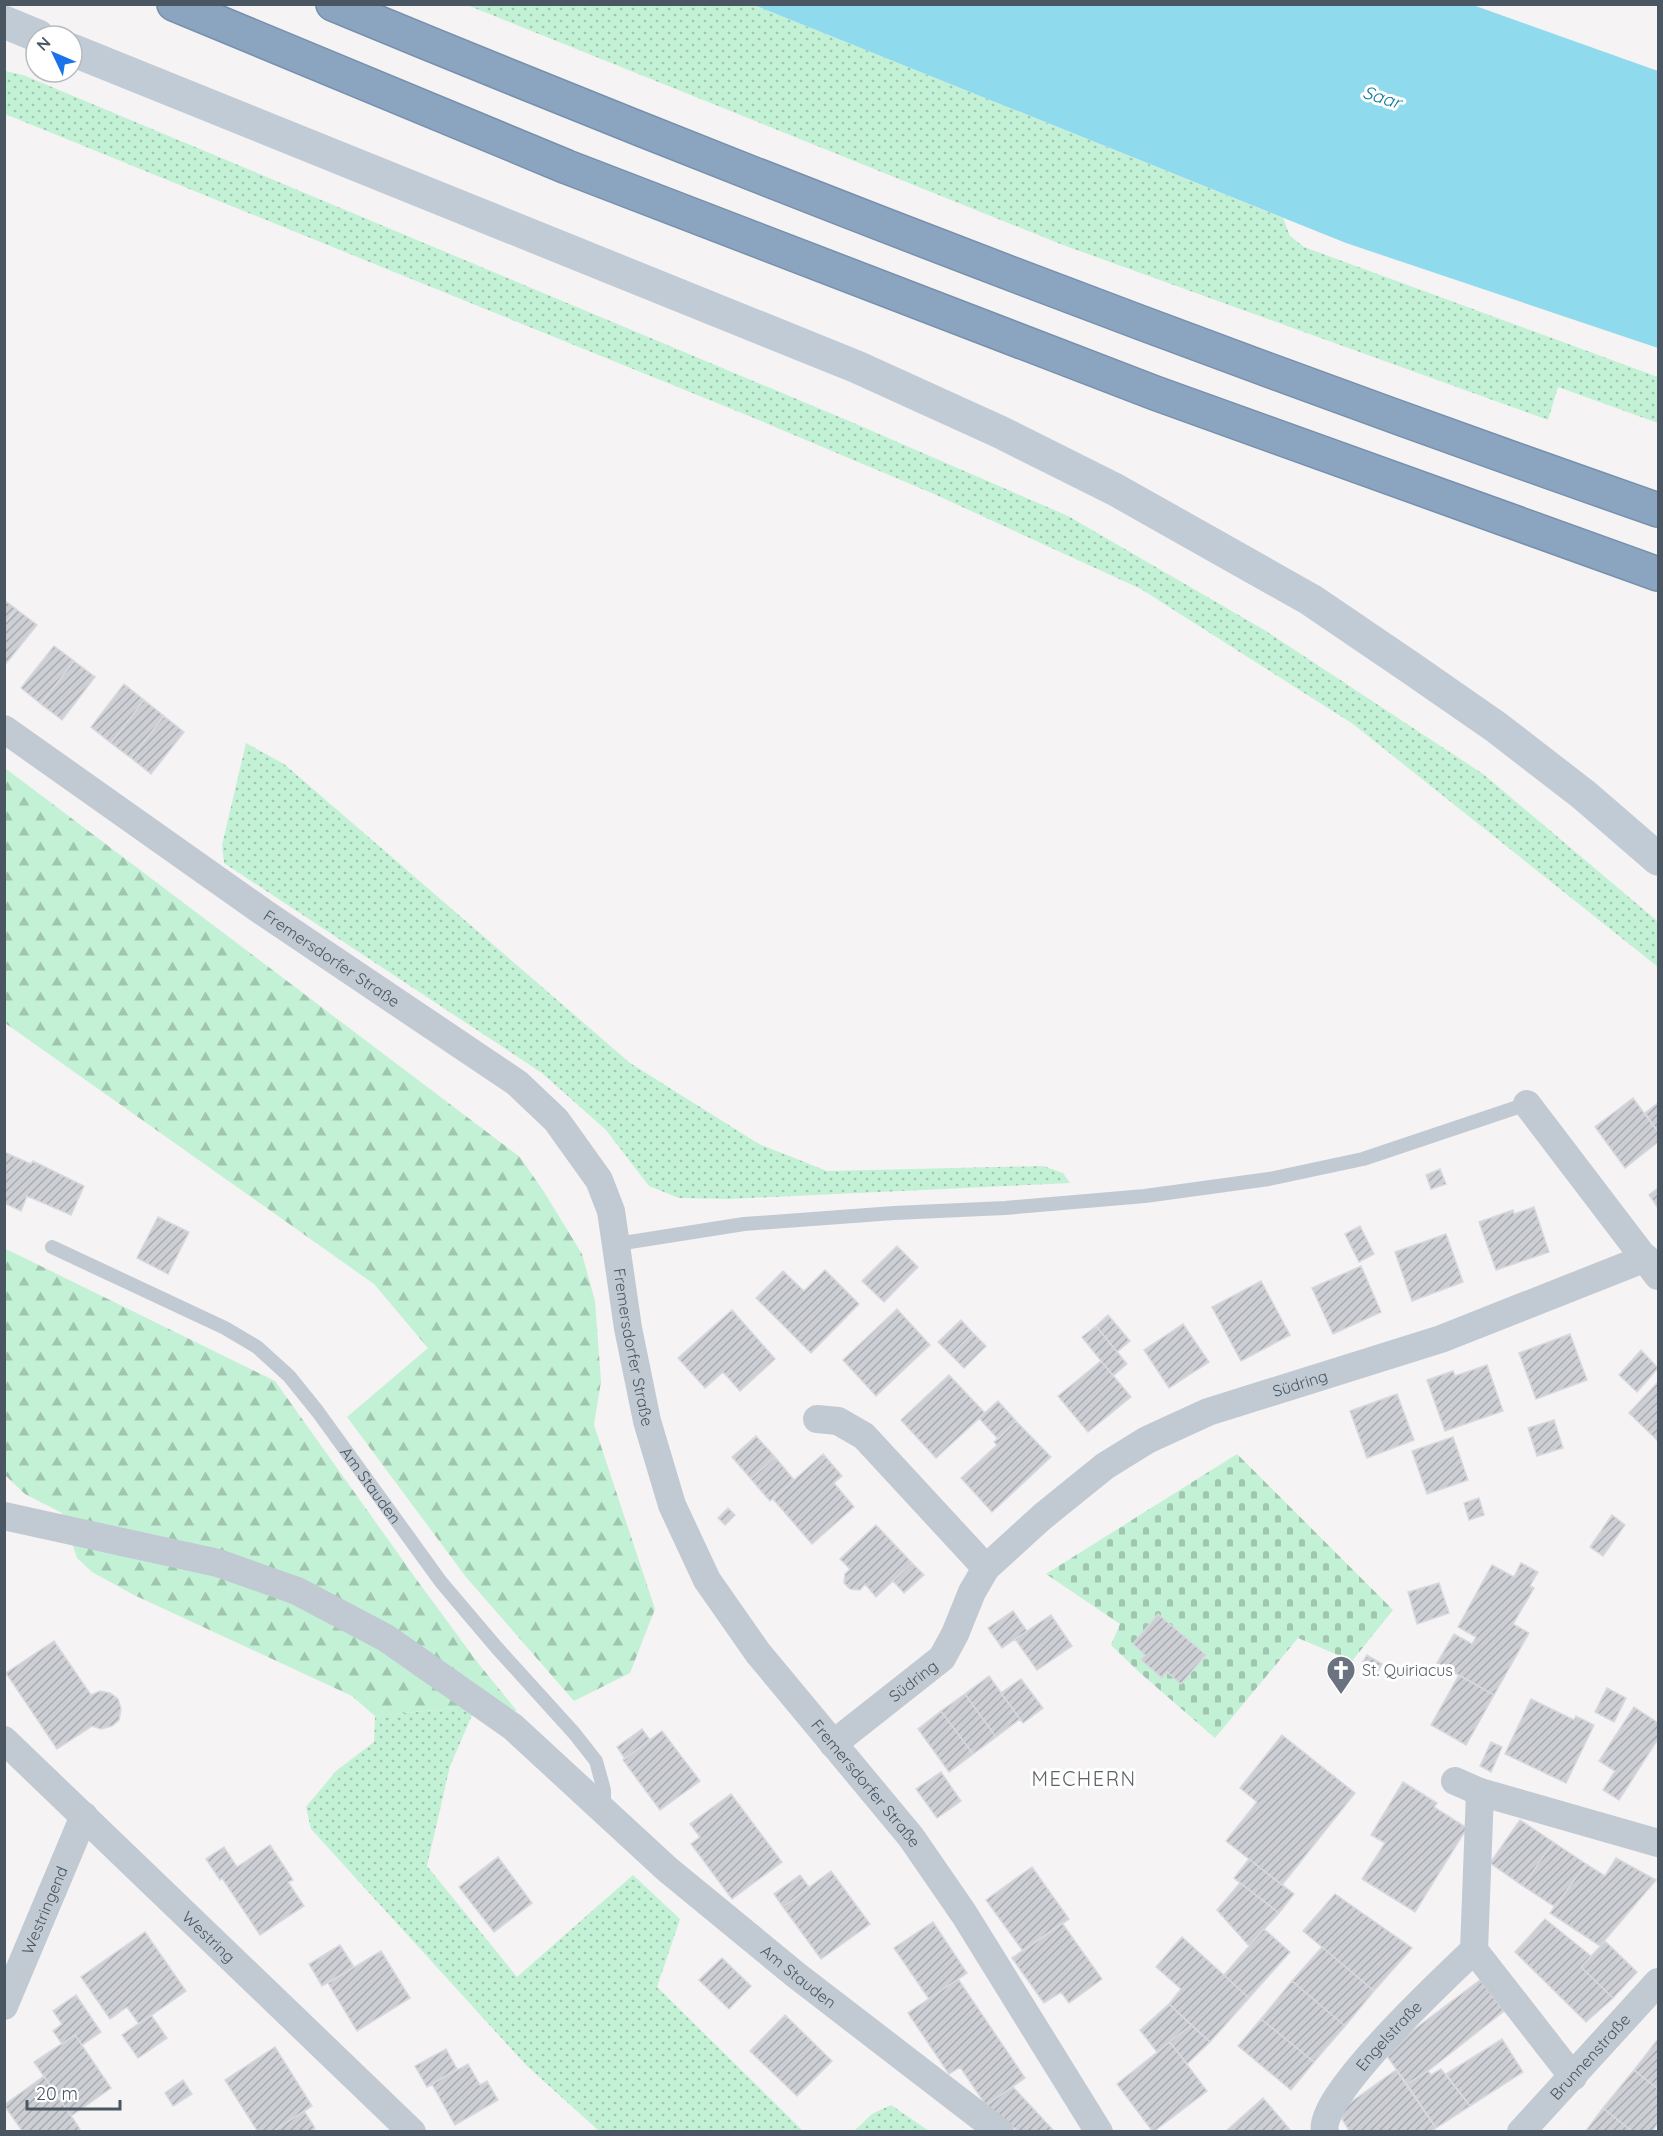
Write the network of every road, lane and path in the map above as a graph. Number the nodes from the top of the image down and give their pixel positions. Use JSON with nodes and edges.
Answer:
{"nodes":[{"id":1,"x":174,"y":4,"type":"edge"},
{"id":2,"x":333,"y":4,"type":"edge"},
{"id":3,"x":4,"y":22,"type":"edge"},
{"id":4,"x":24,"y":30,"type":"edge"},
{"id":5,"x":84,"y":55,"type":"edge"},
{"id":6,"x":1659,"y":510,"type":"edge"},
{"id":7,"x":1659,"y":574,"type":"edge"},
{"id":8,"x":4,"y":729,"type":"edge"},
{"id":9,"x":1659,"y":859,"type":"edge"},
{"id":10,"x":1527,"y":1104,"type":"joint"},
{"id":11,"x":617,"y":1244,"type":"junction"},
{"id":12,"x":52,"y":1247,"type":"dead end"},
{"id":13,"x":1652,"y":1267,"type":"edge"},
{"id":14,"x":817,"y":1419,"type":"dead end"},
{"id":15,"x":4,"y":1516,"type":"edge"},
{"id":16,"x":986,"y":1568,"type":"junction"},
{"id":17,"x":4,"y":1740,"type":"edge"},
{"id":18,"x":833,"y":1744,"type":"junction"},
{"id":19,"x":604,"y":1810,"type":"junction"},
{"id":20,"x":84,"y":1816,"type":"junction"},
{"id":21,"x":1659,"y":1843,"type":"edge"},
{"id":22,"x":1474,"y":1950,"type":"junction"},
{"id":23,"x":1659,"y":1982,"type":"edge"},
{"id":24,"x":4,"y":2006,"type":"edge"},
{"id":25,"x":1573,"y":2077,"type":"junction"},
{"id":26,"x":412,"y":2132,"type":"edge"},
{"id":27,"x":1000,"y":2132,"type":"edge"},
{"id":28,"x":1099,"y":2132,"type":"edge"},
{"id":29,"x":1325,"y":2132,"type":"edge"},
{"id":30,"x":1521,"y":2132,"type":"edge"}],
"edges":[{"from":1,"to":7,"type":"highway"},
{"from":2,"to":6,"type":"highway"},
{"from":3,"to":4,"type":"main road"},
{"from":5,"to":9,"type":"main road"},
{"from":8,"to":11,"type":"street","name":"Fremersdorfer Straße"},
{"from":10,"to":11,"type":"lane"},
{"from":10,"to":13,"type":"street","name":"Südring"},
{"from":11,"to":18,"type":"street","name":"Fremersdorfer Straße"},
{"from":12,"to":19,"type":"lane","name":"Am Stauden"},
{"from":13,"to":16,"type":"street","name":"Südring"},
{"from":14,"to":16,"type":"street"},
{"from":15,"to":19,"type":"street","name":"Am Stauden"},
{"from":16,"to":18,"type":"street","name":"Südring"},
{"from":17,"to":20,"type":"street","name":"Westring"},
{"from":18,"to":28,"type":"street","name":"Fremersdorfer Straße"},
{"from":19,"to":27,"type":"street","name":"Am Stauden"},
{"from":20,"to":24,"type":"street","name":"Westringend"},
{"from":20,"to":26,"type":"street","name":"Westring"},
{"from":21,"to":22,"type":"street"},
{"from":22,"to":25,"type":"street"},
{"from":22,"to":29,"type":"street","name":"Engelstraße"},
{"from":23,"to":25,"type":"street","name":"Brunnenstraße"},
{"from":25,"to":30,"type":"street","name":"Brunnenstraße"}]}
